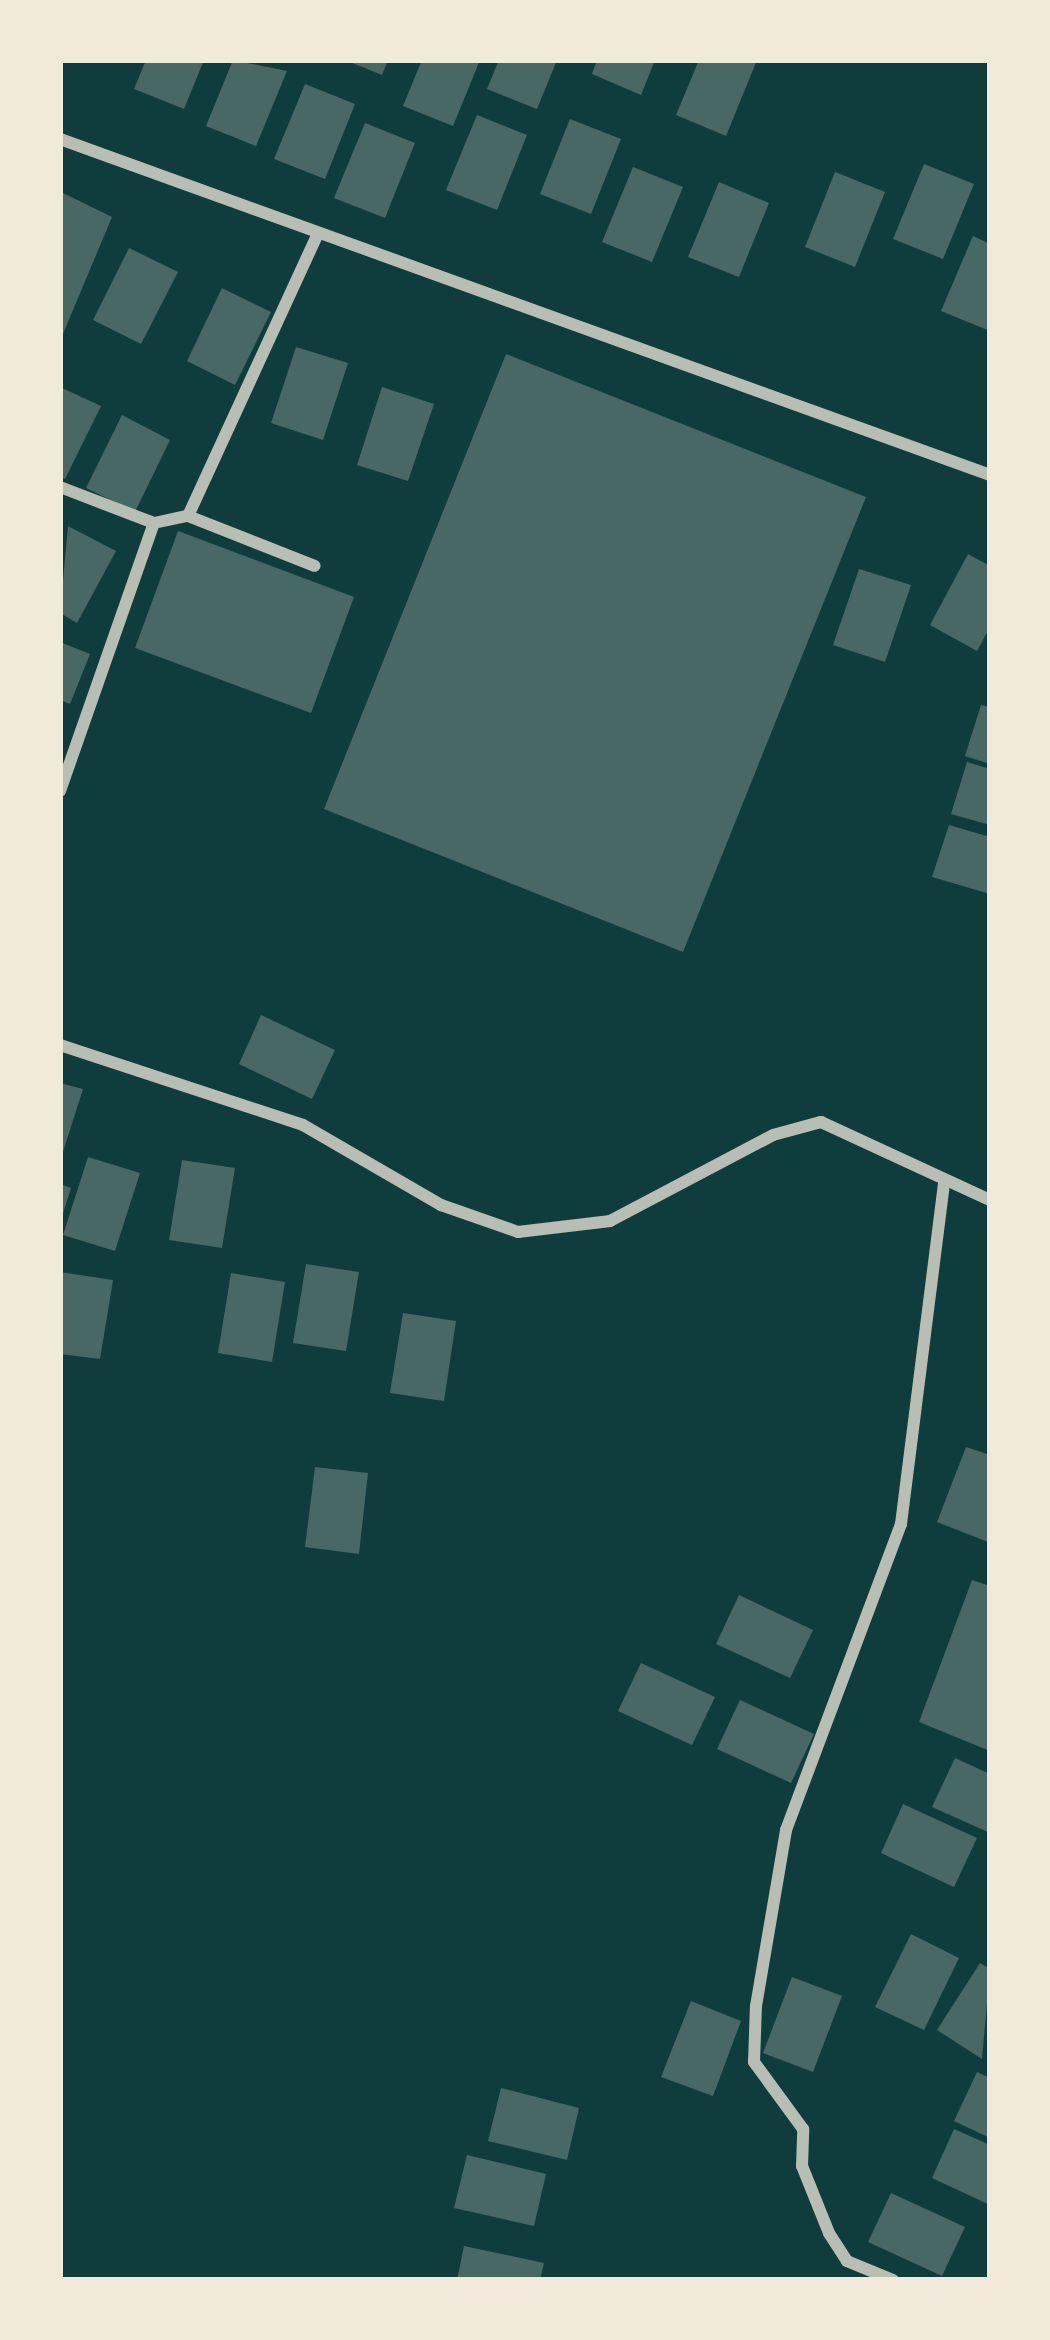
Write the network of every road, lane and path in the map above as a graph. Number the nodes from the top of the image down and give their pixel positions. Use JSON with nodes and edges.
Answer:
{"nodes":[{"id":1,"x":60,"y":139,"type":"edge"},
{"id":2,"x":318,"y":233,"type":"junction"},
{"id":3,"x":990,"y":475,"type":"edge"},
{"id":4,"x":60,"y":487,"type":"edge"},
{"id":5,"x":188,"y":516,"type":"junction"},
{"id":6,"x":154,"y":524,"type":"junction"},
{"id":7,"x":315,"y":566,"type":"dead end"},
{"id":8,"x":60,"y":791,"type":"edge"},
{"id":9,"x":60,"y":1045,"type":"edge"},
{"id":10,"x":944,"y":1183,"type":"junction"},
{"id":11,"x":990,"y":1200,"type":"edge"},
{"id":12,"x":893,"y":2280,"type":"edge"}],
"edges":[{"from":1,"to":2,"type":"street"},
{"from":2,"to":3,"type":"street"},
{"from":2,"to":5,"type":"street"},
{"from":4,"to":6,"type":"street"},
{"from":5,"to":6,"type":"street"},
{"from":5,"to":7,"type":"street"},
{"from":6,"to":8,"type":"street"},
{"from":9,"to":10,"type":"street"},
{"from":10,"to":11,"type":"street"},
{"from":10,"to":12,"type":"street"}]}
